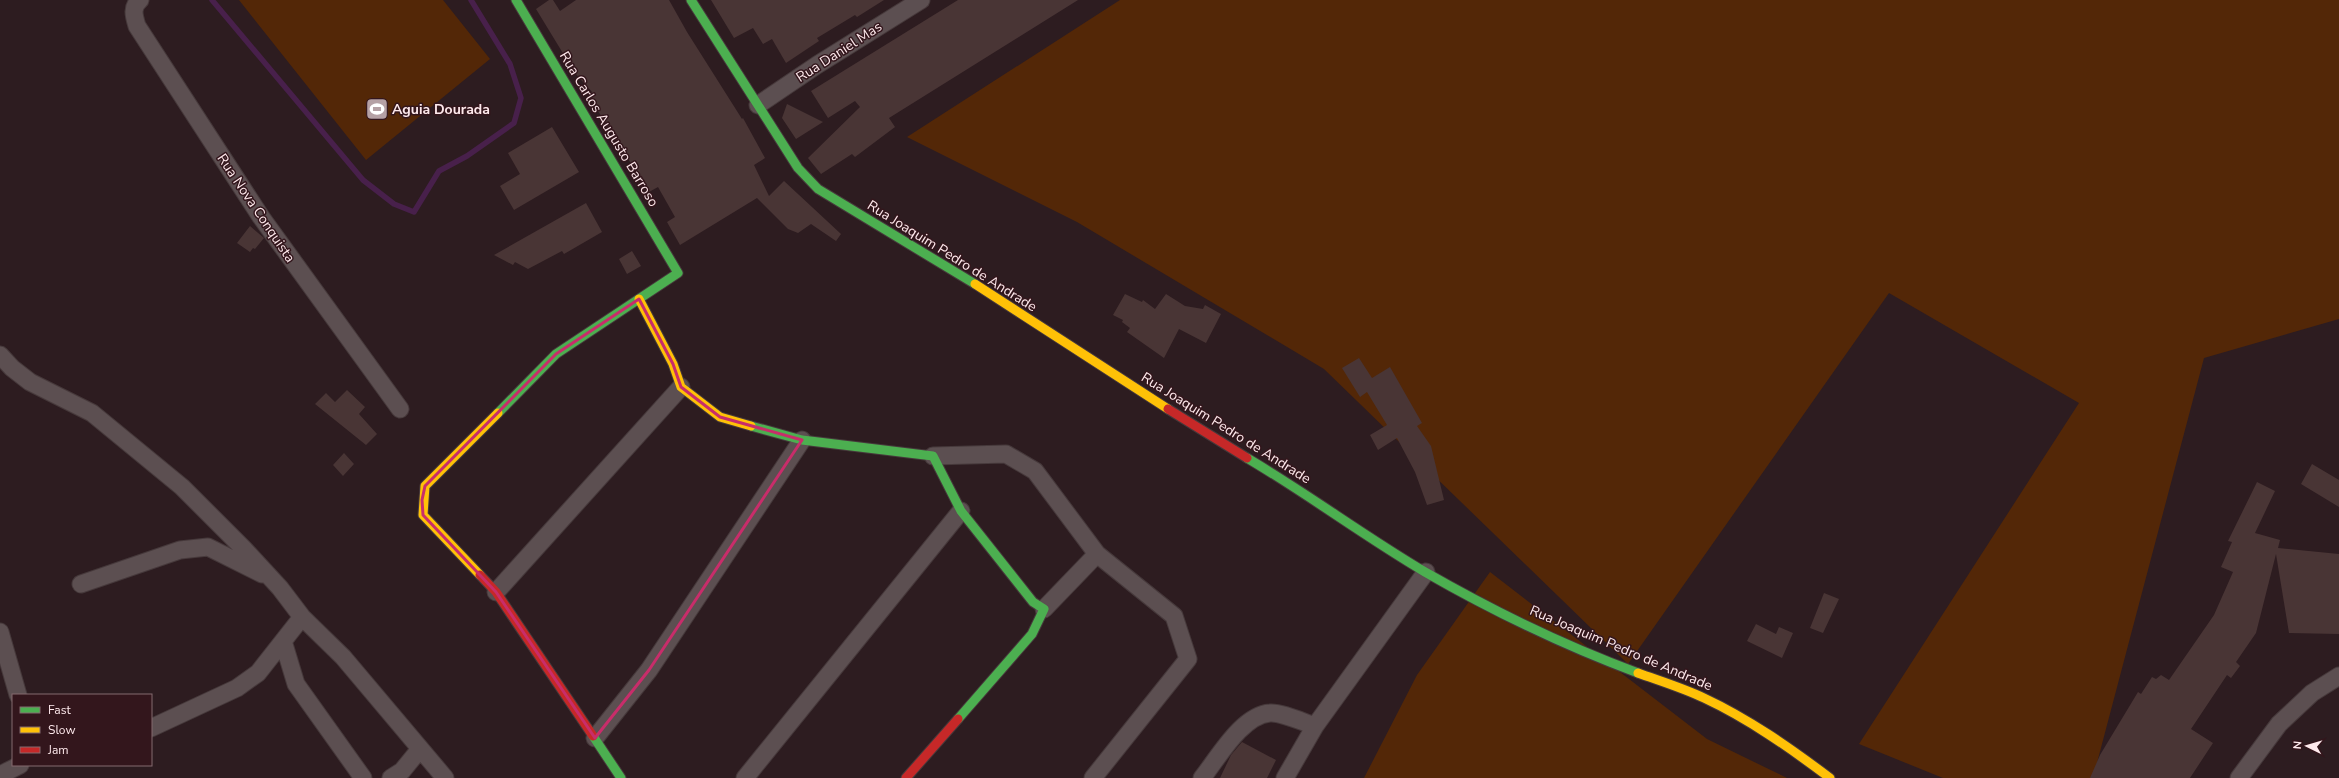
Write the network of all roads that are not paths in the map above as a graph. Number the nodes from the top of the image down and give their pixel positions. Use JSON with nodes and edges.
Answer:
{"nodes":[{"id":1,"x":140,"y":0,"type":"edge"},
{"id":2,"x":516,"y":0,"type":"edge"},
{"id":3,"x":691,"y":0,"type":"edge"},
{"id":4,"x":921,"y":0,"type":"edge"},
{"id":5,"x":758,"y":104,"type":"junction"},
{"id":6,"x":639,"y":299,"type":"junction"},
{"id":7,"x":0,"y":355,"type":"edge"},
{"id":8,"x":681,"y":387,"type":"junction"},
{"id":9,"x":400,"y":409,"type":"dead end"},
{"id":10,"x":802,"y":440,"type":"junction"},
{"id":11,"x":933,"y":456,"type":"junction"},
{"id":12,"x":961,"y":511,"type":"junction"},
{"id":13,"x":1097,"y":554,"type":"junction"},
{"id":14,"x":1426,"y":572,"type":"junction"},
{"id":15,"x":273,"y":579,"type":"junction"},
{"id":16,"x":81,"y":584,"type":"dead end"},
{"id":17,"x":496,"y":592,"type":"junction"},
{"id":18,"x":1044,"y":608,"type":"junction"},
{"id":19,"x":302,"y":617,"type":"junction"},
{"id":20,"x":0,"y":632,"type":"edge"},
{"id":21,"x":284,"y":642,"type":"junction"},
{"id":22,"x":2339,"y":676,"type":"edge"},
{"id":23,"x":18,"y":694,"type":"edge"},
{"id":24,"x":1315,"y":726,"type":"junction"},
{"id":25,"x":152,"y":728,"type":"edge"},
{"id":26,"x":595,"y":738,"type":"junction"},
{"id":27,"x":420,"y":749,"type":"junction"},
{"id":28,"x":18,"y":766,"type":"edge"},
{"id":29,"x":0,"y":775,"type":"edge"},
{"id":30,"x":363,"y":778,"type":"edge"},
{"id":31,"x":391,"y":778,"type":"edge"},
{"id":32,"x":445,"y":778,"type":"edge"},
{"id":33,"x":621,"y":778,"type":"edge"},
{"id":34,"x":745,"y":778,"type":"edge"},
{"id":35,"x":906,"y":778,"type":"edge"},
{"id":36,"x":1093,"y":778,"type":"edge"},
{"id":37,"x":1202,"y":778,"type":"edge"},
{"id":38,"x":1285,"y":778,"type":"edge"},
{"id":39,"x":1830,"y":778,"type":"edge"},
{"id":40,"x":2239,"y":778,"type":"edge"}],
"edges":[{"from":1,"to":9,"type":"street","name":"Rua Nova Conquista"},
{"from":2,"to":6,"type":"street","name":"Rua Carlos Augusto Barroso"},
{"from":3,"to":5,"type":"street","name":"Rua Joaquim Pedro de Andrade"},
{"from":4,"to":5,"type":"street","name":"Rua Daniel Mas"},
{"from":5,"to":14,"type":"street","name":"Rua Joaquim Pedro de Andrade"},
{"from":6,"to":8,"type":"street"},
{"from":6,"to":17,"type":"street"},
{"from":7,"to":15,"type":"street"},
{"from":8,"to":10,"type":"street"},
{"from":8,"to":17,"type":"street"},
{"from":10,"to":11,"type":"street"},
{"from":10,"to":26,"type":"street"},
{"from":11,"to":12,"type":"street"},
{"from":11,"to":13,"type":"street"},
{"from":12,"to":18,"type":"street"},
{"from":12,"to":34,"type":"street"},
{"from":13,"to":18,"type":"street"},
{"from":13,"to":36,"type":"street"},
{"from":14,"to":24,"type":"street"},
{"from":14,"to":39,"type":"street","name":"Rua Joaquim Pedro de Andrade"},
{"from":15,"to":16,"type":"street"},
{"from":15,"to":19,"type":"street"},
{"from":17,"to":26,"type":"street"},
{"from":18,"to":35,"type":"street"},
{"from":19,"to":21,"type":"street"},
{"from":19,"to":27,"type":"street"},
{"from":20,"to":23,"type":"street"},
{"from":21,"to":25,"type":"street"},
{"from":21,"to":30,"type":"street"},
{"from":22,"to":40,"type":"street"},
{"from":24,"to":37,"type":"street"},
{"from":24,"to":38,"type":"street"},
{"from":26,"to":33,"type":"street"},
{"from":27,"to":31,"type":"street"},
{"from":27,"to":32,"type":"street"},
{"from":28,"to":29,"type":"street"}]}
